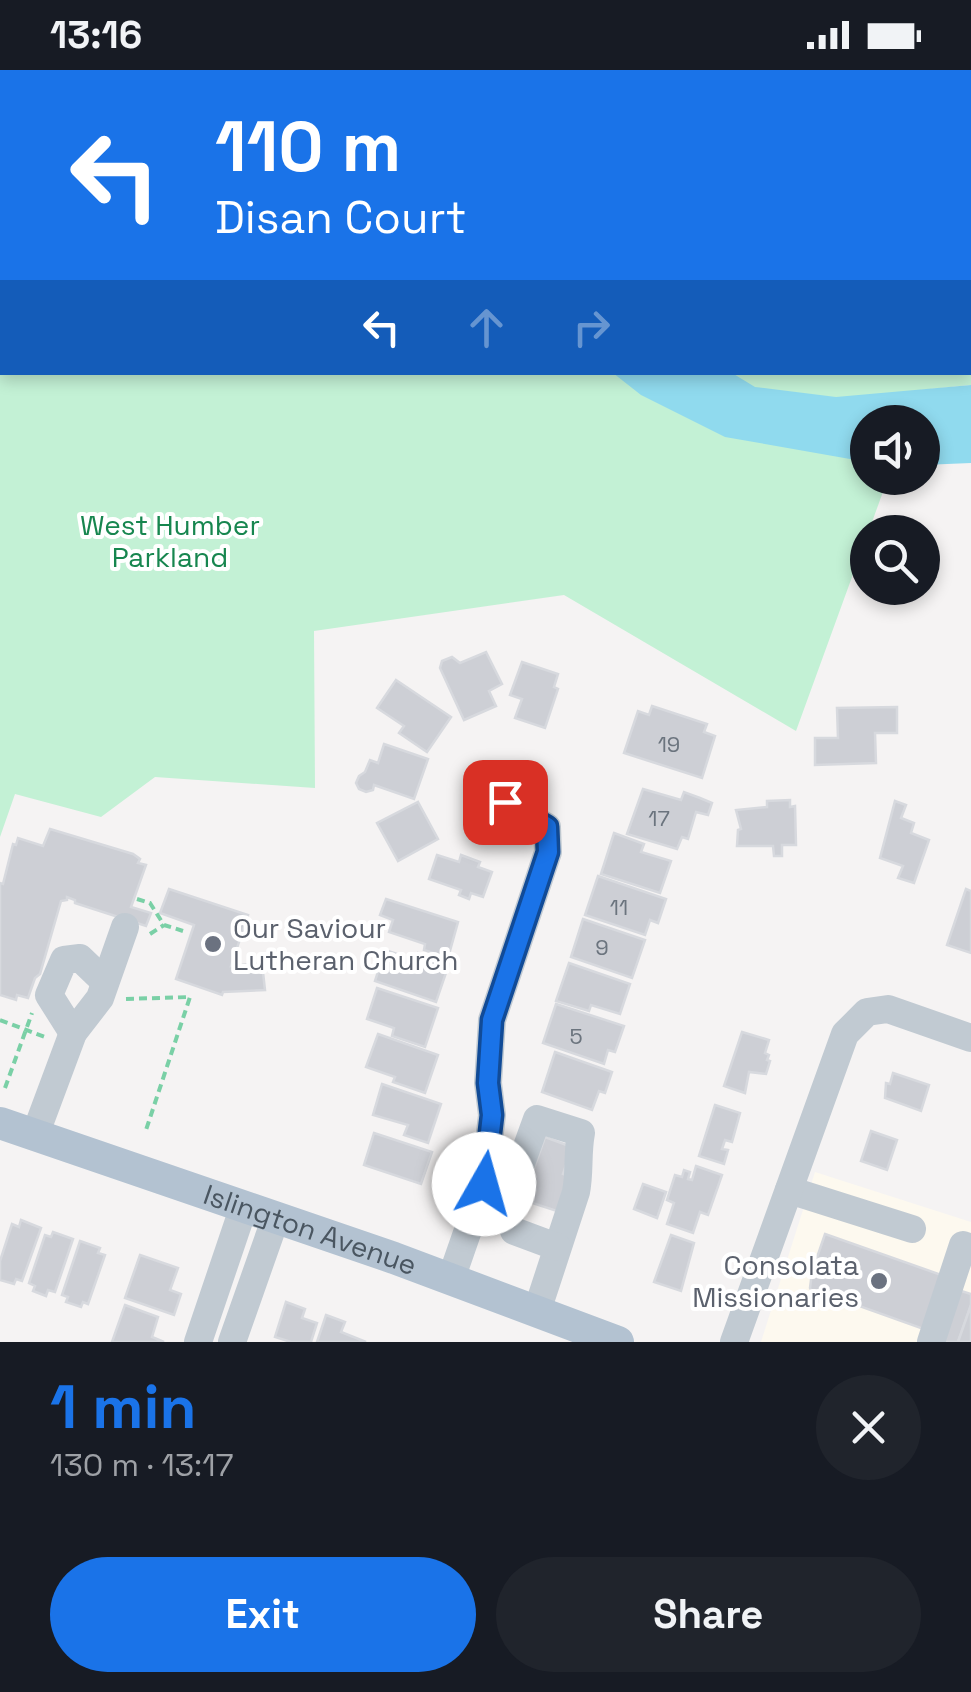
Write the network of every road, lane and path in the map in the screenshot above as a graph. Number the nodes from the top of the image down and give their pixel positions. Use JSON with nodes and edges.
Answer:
{"nodes":[{"id":1,"x":505,"y":802,"type":"dead end"},
{"id":2,"x":138,"y":899,"type":"dead end"},
{"id":3,"x":164,"y":925,"type":"junction"},
{"id":4,"x":137,"y":931,"type":"joint"},
{"id":5,"x":184,"y":931,"type":"dead end"},
{"id":6,"x":111,"y":991,"type":"junction"},
{"id":7,"x":36,"y":1003,"type":"dead end"},
{"id":8,"x":0,"y":1020,"type":"edge"},
{"id":9,"x":26,"y":1030,"type":"junction"},
{"id":10,"x":971,"y":1038,"type":"edge"},
{"id":11,"x":71,"y":1039,"type":"junction"},
{"id":12,"x":5,"y":1088,"type":"dead end"},
{"id":13,"x":0,"y":1123,"type":"edge"},
{"id":14,"x":146,"y":1130,"type":"dead end"},
{"id":15,"x":35,"y":1135,"type":"junction"},
{"id":16,"x":512,"y":1188,"type":"dead end"},
{"id":17,"x":789,"y":1190,"type":"junction"},
{"id":18,"x":244,"y":1206,"type":"junction"},
{"id":19,"x":276,"y":1217,"type":"junction"},
{"id":20,"x":912,"y":1229,"type":"dead end"},
{"id":21,"x":514,"y":1231,"type":"dead end"},
{"id":22,"x":557,"y":1247,"type":"junction"},
{"id":23,"x":971,"y":1248,"type":"edge"},
{"id":24,"x":451,"y":1279,"type":"junction"},
{"id":25,"x":537,"y":1312,"type":"junction"},
{"id":26,"x":198,"y":1342,"type":"edge"},
{"id":27,"x":232,"y":1342,"type":"edge"},
{"id":28,"x":618,"y":1342,"type":"edge"},
{"id":29,"x":734,"y":1342,"type":"edge"},
{"id":30,"x":931,"y":1342,"type":"edge"}],
"edges":[{"from":1,"to":24,"type":"street"},
{"from":2,"to":3,"type":"path"},
{"from":3,"to":4,"type":"path"},
{"from":3,"to":5,"type":"path"},
{"from":4,"to":6,"type":"street"},
{"from":6,"to":11,"type":"street"},
{"from":6,"to":11,"type":"street"},
{"from":6,"to":14,"type":"path"},
{"from":7,"to":9,"type":"path"},
{"from":8,"to":9,"type":"path"},
{"from":9,"to":11,"type":"path"},
{"from":9,"to":12,"type":"path"},
{"from":10,"to":17,"type":"street"},
{"from":11,"to":15,"type":"street"},
{"from":13,"to":15,"type":"main road","name":"Islington Avenue"},
{"from":15,"to":18,"type":"main road","name":"Islington Avenue"},
{"from":16,"to":22,"type":"street"},
{"from":17,"to":20,"type":"street"},
{"from":17,"to":29,"type":"street"},
{"from":18,"to":19,"type":"main road","name":"Islington Avenue"},
{"from":18,"to":26,"type":"street"},
{"from":19,"to":24,"type":"main road","name":"Islington Avenue"},
{"from":19,"to":27,"type":"street"},
{"from":21,"to":22,"type":"street"},
{"from":22,"to":25,"type":"street"},
{"from":23,"to":30,"type":"street"},
{"from":24,"to":25,"type":"main road","name":"Islington Avenue"},
{"from":25,"to":28,"type":"main road","name":"Islington Avenue"}]}
